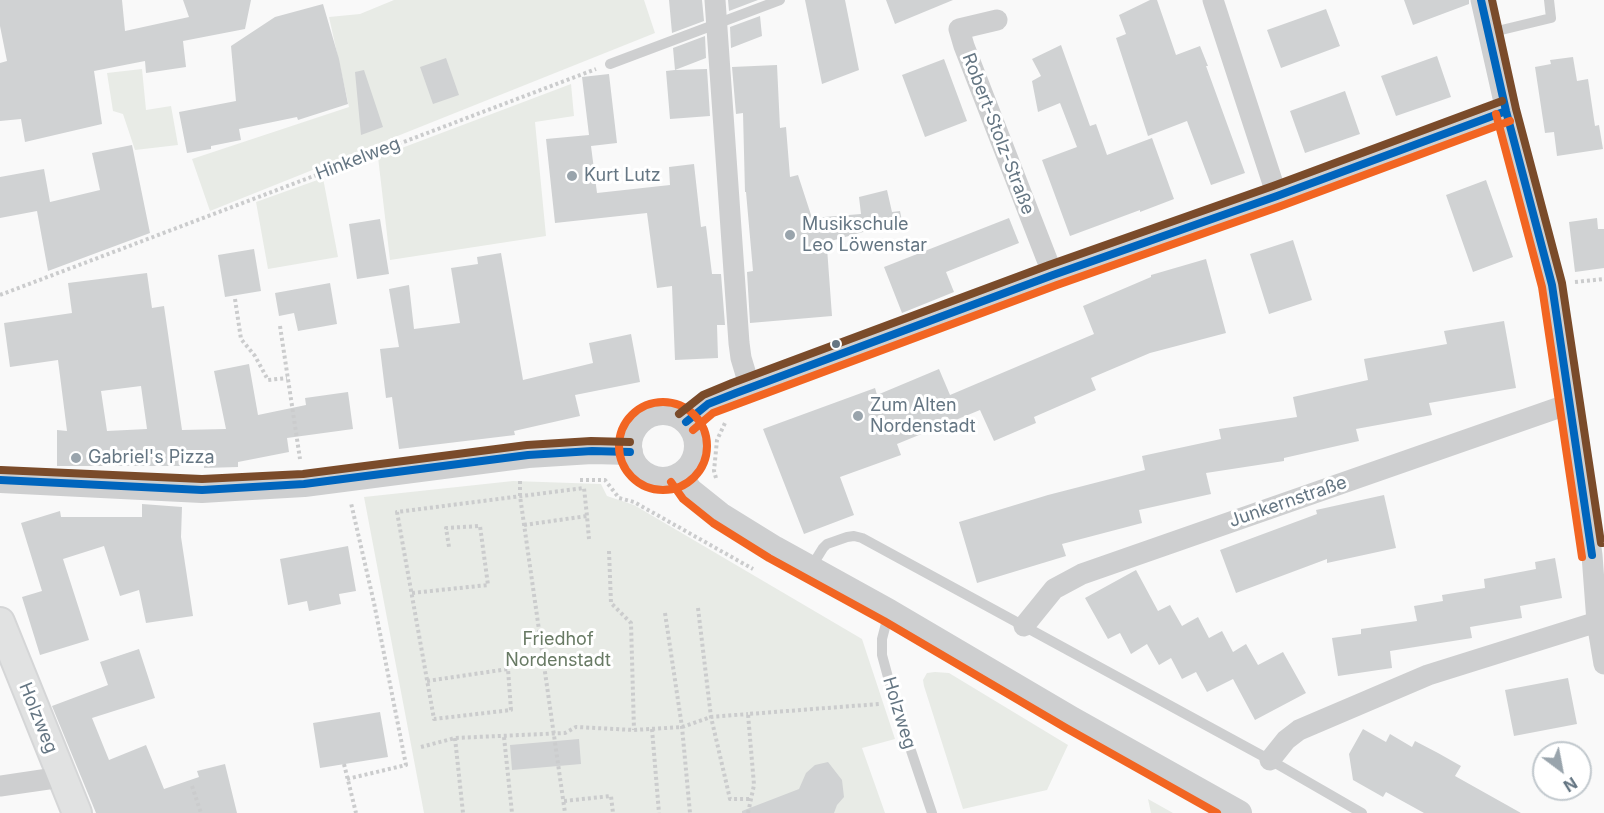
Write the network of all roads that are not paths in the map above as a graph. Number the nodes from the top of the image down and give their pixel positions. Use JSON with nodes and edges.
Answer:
{"nodes":[{"id":1,"x":715,"y":0,"type":"edge"},
{"id":2,"x":780,"y":0,"type":"edge"},
{"id":3,"x":1213,"y":0,"type":"edge"},
{"id":4,"x":1481,"y":0,"type":"edge"},
{"id":5,"x":1549,"y":0,"type":"edge"},
{"id":6,"x":997,"y":20,"type":"dead end"},
{"id":7,"x":717,"y":24,"type":"junction"},
{"id":8,"x":1489,"y":33,"type":"junction"},
{"id":9,"x":610,"y":64,"type":"road end"},
{"id":10,"x":1506,"y":111,"type":"junction"},
{"id":11,"x":1277,"y":196,"type":"junction"},
{"id":12,"x":1053,"y":275,"type":"junction"},
{"id":13,"x":750,"y":388,"type":"junction"},
{"id":14,"x":1569,"y":404,"type":"junction"},
{"id":15,"x":686,"y":422,"type":"junction"},
{"id":16,"x":630,"y":452,"type":"junction"},
{"id":17,"x":679,"y":476,"type":"junction"},
{"id":18,"x":0,"y":480,"type":"edge"},
{"id":19,"x":1598,"y":554,"type":"edge"},
{"id":20,"x":810,"y":569,"type":"junction"},
{"id":21,"x":889,"y":612,"type":"junction"},
{"id":22,"x":0,"y":622,"type":"edge"},
{"id":23,"x":1597,"y":622,"type":"junction"},
{"id":24,"x":1024,"y":626,"type":"junction"},
{"id":25,"x":1604,"y":664,"type":"edge"},
{"id":26,"x":1270,"y":760,"type":"junction"},
{"id":27,"x":62,"y":777,"type":"junction"},
{"id":28,"x":0,"y":786,"type":"edge"},
{"id":29,"x":77,"y":813,"type":"edge"},
{"id":30,"x":932,"y":813,"type":"edge"},
{"id":31,"x":1239,"y":813,"type":"edge"},
{"id":32,"x":1362,"y":813,"type":"edge"}],
"edges":[{"from":1,"to":7,"type":"street"},
{"from":2,"to":7,"type":"lane"},
{"from":3,"to":11,"type":"street"},
{"from":4,"to":8,"type":"street"},
{"from":5,"to":8,"type":"lane"},
{"from":6,"to":12,"type":"street","name":"Robert-Stolz-Straße"},
{"from":7,"to":9,"type":"lane"},
{"from":7,"to":13,"type":"street"},
{"from":8,"to":10,"type":"street"},
{"from":10,"to":11,"type":"street"},
{"from":10,"to":14,"type":"street"},
{"from":11,"to":12,"type":"street"},
{"from":12,"to":13,"type":"street"},
{"from":13,"to":15,"type":"street"},
{"from":14,"to":19,"type":"street"},
{"from":14,"to":24,"type":"street","name":"Junkernstraße"},
{"from":15,"to":16,"type":"street"},
{"from":15,"to":17,"type":"street"},
{"from":16,"to":17,"type":"street"},
{"from":16,"to":18,"type":"street"},
{"from":17,"to":20,"type":"street"},
{"from":19,"to":23,"type":"street"},
{"from":20,"to":21,"type":"street"},
{"from":20,"to":24,"type":"lane"},
{"from":21,"to":30,"type":"lane","name":"Holzweg"},
{"from":21,"to":31,"type":"street"},
{"from":22,"to":27,"type":"main road","name":"Holzweg"},
{"from":23,"to":25,"type":"street"},
{"from":23,"to":26,"type":"street"},
{"from":24,"to":26,"type":"lane"},
{"from":26,"to":32,"type":"lane"},
{"from":27,"to":28,"type":"street"},
{"from":27,"to":29,"type":"main road","name":"Holzweg"}]}
